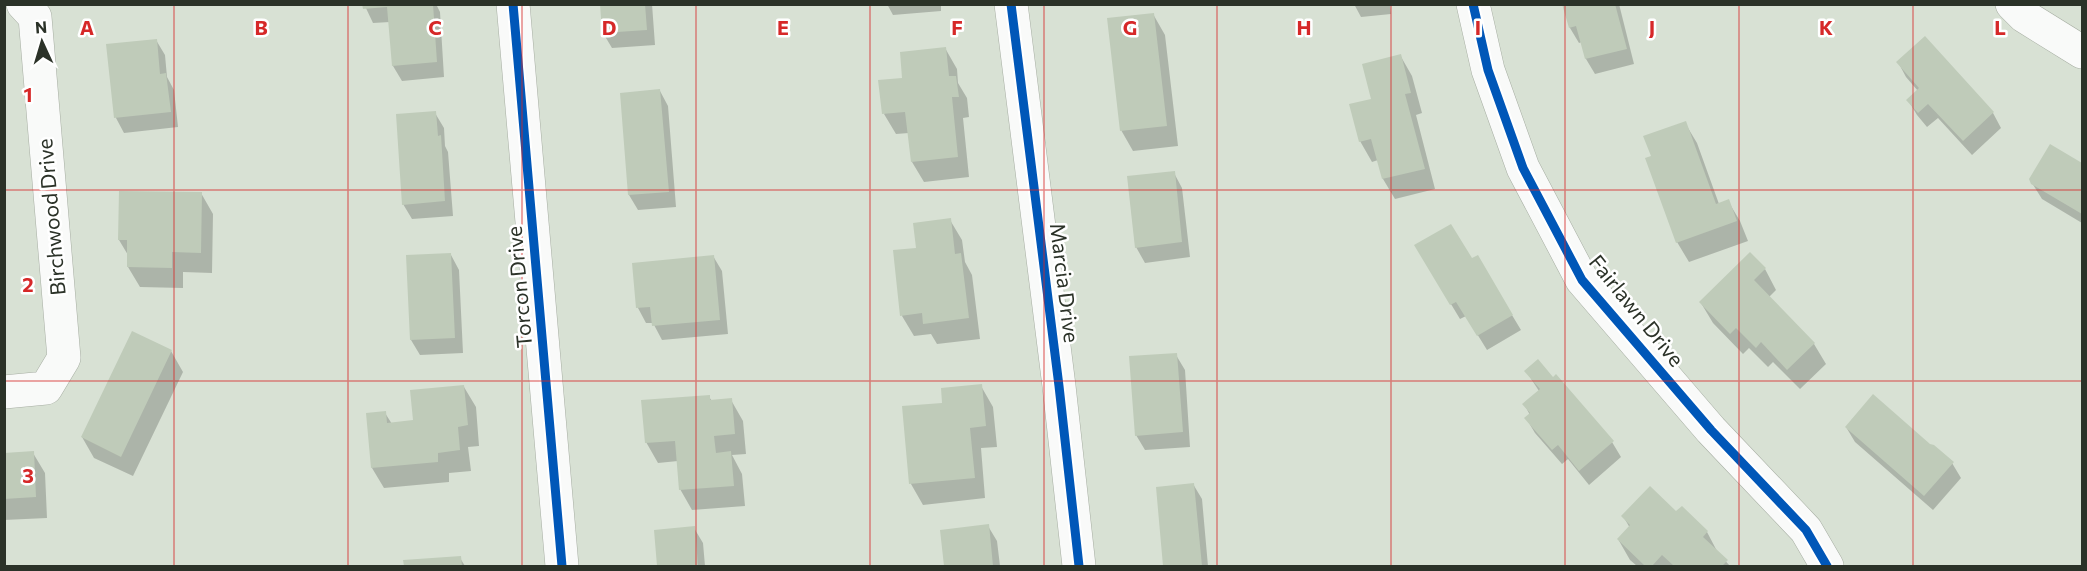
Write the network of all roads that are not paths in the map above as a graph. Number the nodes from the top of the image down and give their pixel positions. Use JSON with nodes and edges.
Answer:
{"nodes":[{"id":1,"x":23,"y":4,"type":"edge"},
{"id":2,"x":513,"y":4,"type":"edge"},
{"id":3,"x":1011,"y":4,"type":"edge"},
{"id":4,"x":1473,"y":4,"type":"edge"},
{"id":5,"x":2012,"y":4,"type":"edge"},
{"id":6,"x":2082,"y":52,"type":"edge"},
{"id":7,"x":4,"y":392,"type":"edge"},
{"id":8,"x":562,"y":567,"type":"edge"},
{"id":9,"x":1079,"y":567,"type":"edge"},
{"id":10,"x":1827,"y":567,"type":"edge"}],
"edges":[{"from":1,"to":7,"type":"street","name":"Birchwood Drive"},
{"from":2,"to":8,"type":"street","name":"Torcon Drive"},
{"from":3,"to":9,"type":"street","name":"Marcia Drive"},
{"from":4,"to":10,"type":"street","name":"Fairlawn Drive"},
{"from":5,"to":6,"type":"street"}]}
